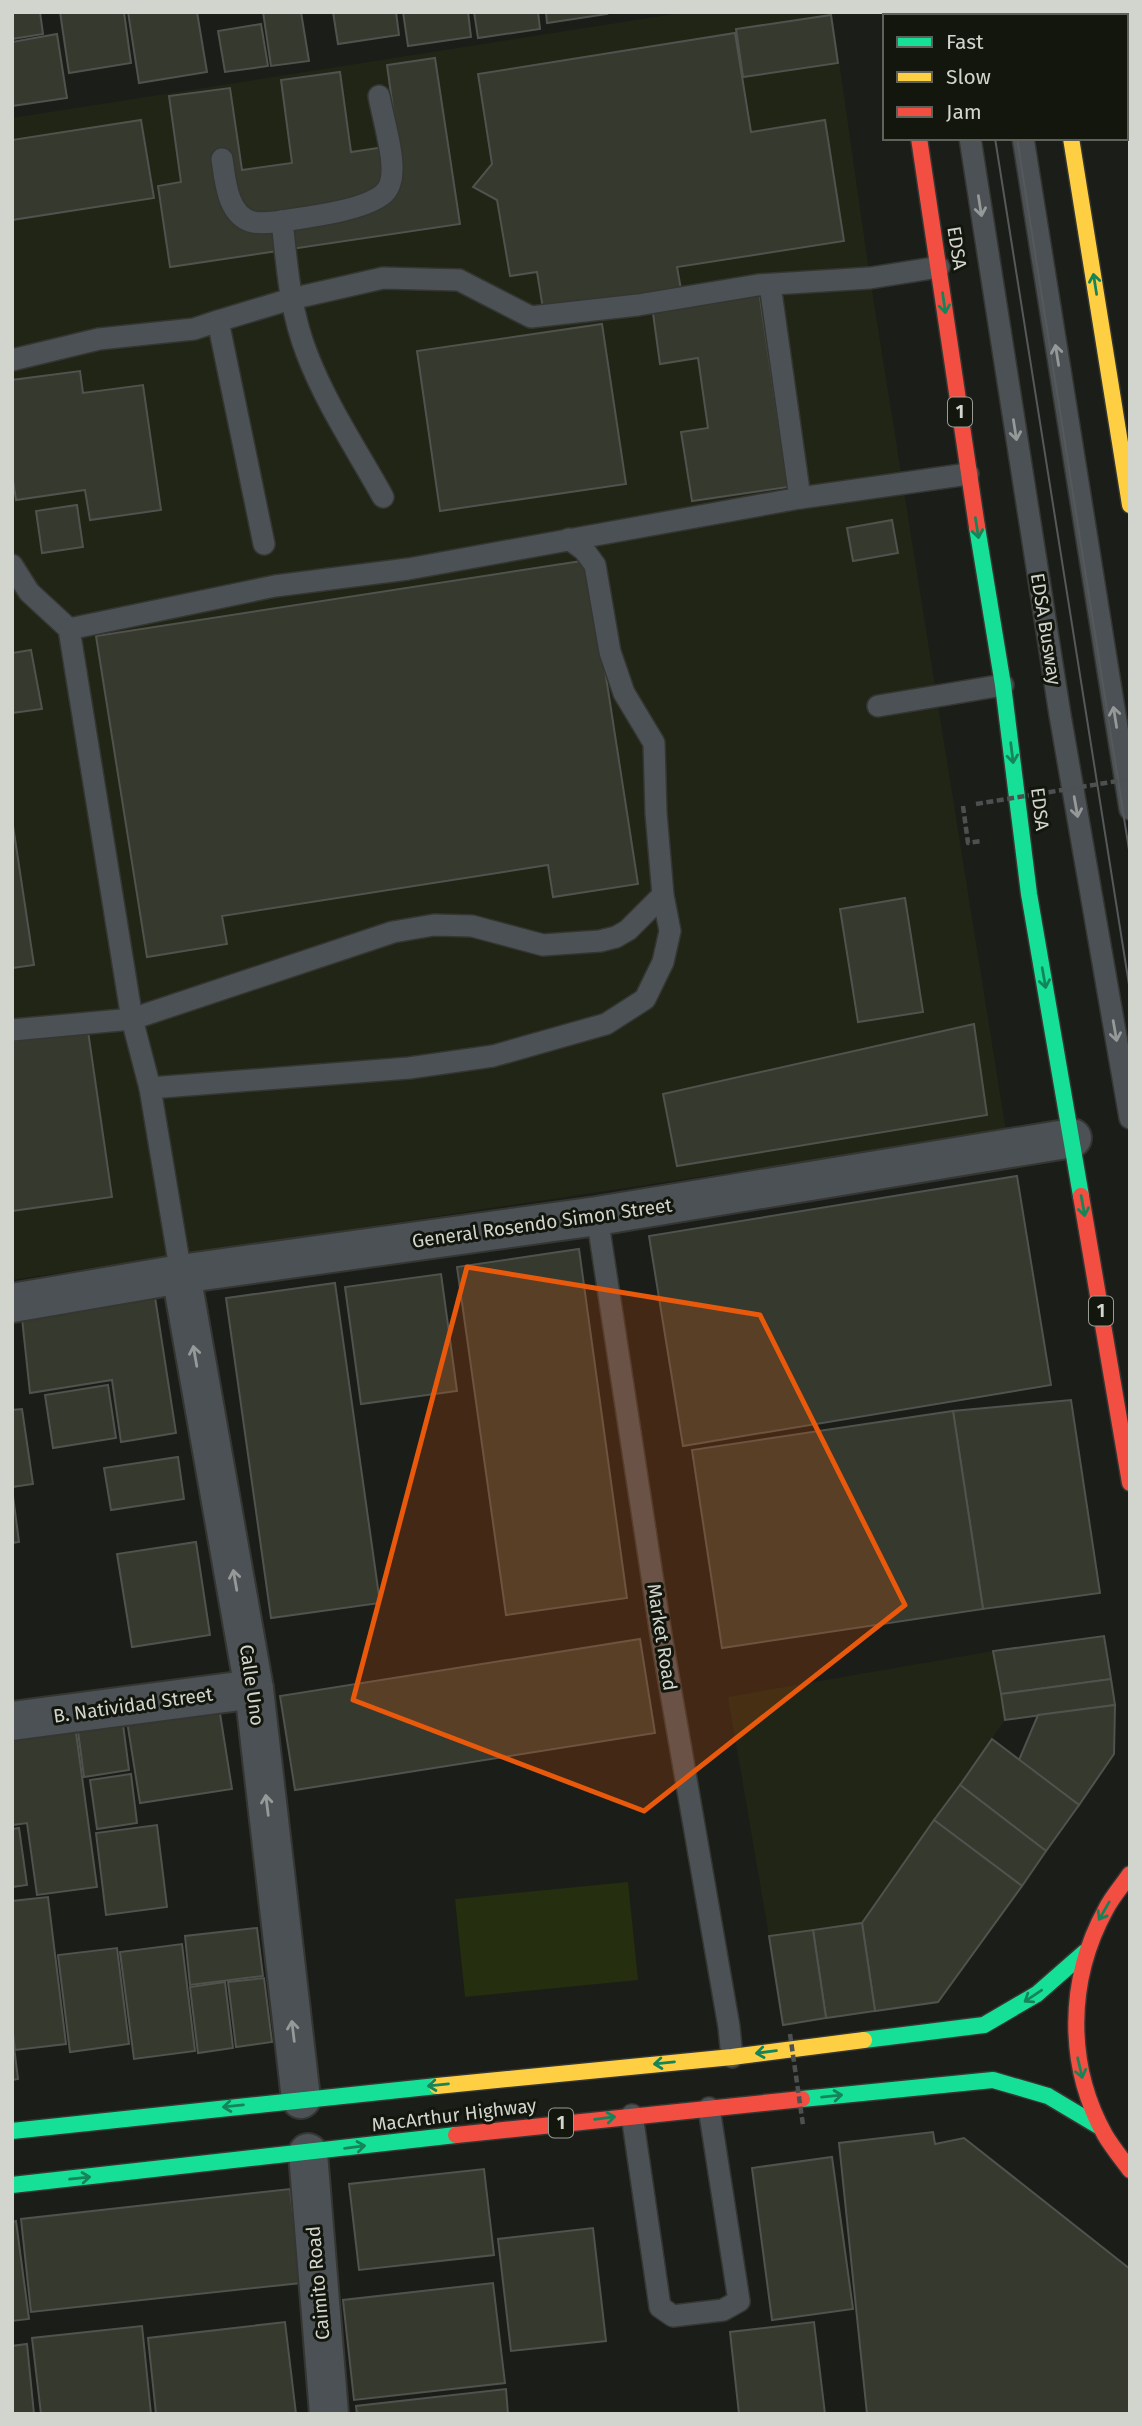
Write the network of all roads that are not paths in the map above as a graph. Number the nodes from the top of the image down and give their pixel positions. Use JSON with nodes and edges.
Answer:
{"nodes":[{"id":1,"x":379,"y":96,"type":"dead end"},
{"id":2,"x":919,"y":140,"type":"edge"},
{"id":3,"x":970,"y":140,"type":"edge"},
{"id":4,"x":1023,"y":140,"type":"edge"},
{"id":5,"x":1071,"y":140,"type":"edge"},
{"id":6,"x":222,"y":159,"type":"dead end"},
{"id":7,"x":282,"y":221,"type":"junction"},
{"id":8,"x":939,"y":267,"type":"junction"},
{"id":9,"x":770,"y":285,"type":"junction"},
{"id":10,"x":291,"y":299,"type":"junction"},
{"id":11,"x":218,"y":321,"type":"junction"},
{"id":12,"x":12,"y":360,"type":"edge"},
{"id":13,"x":1128,"y":471,"type":"edge"},
{"id":14,"x":968,"y":474,"type":"junction"},
{"id":15,"x":383,"y":496,"type":"dead end"},
{"id":16,"x":800,"y":498,"type":"junction"},
{"id":17,"x":1130,"y":505,"type":"edge"},
{"id":18,"x":569,"y":539,"type":"junction"},
{"id":19,"x":264,"y":544,"type":"dead end"},
{"id":20,"x":12,"y":565,"type":"edge"},
{"id":21,"x":69,"y":629,"type":"junction"},
{"id":22,"x":1003,"y":685,"type":"junction"},
{"id":23,"x":878,"y":706,"type":"dead end"},
{"id":24,"x":1130,"y":809,"type":"edge"},
{"id":25,"x":663,"y":895,"type":"junction"},
{"id":26,"x":132,"y":1019,"type":"junction"},
{"id":27,"x":12,"y":1030,"type":"edge"},
{"id":28,"x":150,"y":1088,"type":"junction"},
{"id":29,"x":1130,"y":1118,"type":"edge"},
{"id":30,"x":1072,"y":1138,"type":"junction"},
{"id":31,"x":597,"y":1216,"type":"junction"},
{"id":32,"x":181,"y":1274,"type":"junction"},
{"id":33,"x":12,"y":1303,"type":"edge"},
{"id":34,"x":1130,"y":1483,"type":"edge"},
{"id":35,"x":254,"y":1689,"type":"junction"},
{"id":36,"x":12,"y":1721,"type":"edge"},
{"id":37,"x":1130,"y":1874,"type":"edge"},
{"id":38,"x":1085,"y":1952,"type":"junction"},
{"id":39,"x":732,"y":2057,"type":"junction"},
{"id":40,"x":301,"y":2099,"type":"junction"},
{"id":41,"x":709,"y":2108,"type":"junction"},
{"id":42,"x":632,"y":2115,"type":"junction"},
{"id":43,"x":1100,"y":2127,"type":"junction"},
{"id":44,"x":12,"y":2131,"type":"edge"},
{"id":45,"x":308,"y":2153,"type":"junction"},
{"id":46,"x":1130,"y":2170,"type":"edge"},
{"id":47,"x":12,"y":2185,"type":"edge"},
{"id":48,"x":330,"y":2414,"type":"edge"}],
"edges":[{"from":1,"to":7,"type":"lane"},
{"from":2,"to":8,"type":"highway","name":"EDSA","number":"1"},
{"from":3,"to":29,"type":"lane","name":"EDSA Busway","one_way":true},
{"from":24,"to":4,"type":"lane","one_way":true},
{"from":13,"to":5,"type":"highway","one_way":true},
{"from":6,"to":7,"type":"lane"},
{"from":7,"to":10,"type":"lane"},
{"from":8,"to":9,"type":"lane"},
{"from":8,"to":14,"type":"highway","name":"EDSA","number":"1","one_way":true},
{"from":9,"to":10,"type":"lane"},
{"from":9,"to":16,"type":"lane"},
{"from":10,"to":11,"type":"lane"},
{"from":10,"to":15,"type":"lane"},
{"from":11,"to":12,"type":"lane"},
{"from":11,"to":19,"type":"lane"},
{"from":13,"to":17,"type":"highway"},
{"from":14,"to":16,"type":"lane"},
{"from":14,"to":22,"type":"highway","name":"EDSA","number":"1","one_way":true},
{"from":16,"to":18,"type":"lane"},
{"from":18,"to":21,"type":"lane"},
{"from":18,"to":25,"type":"lane"},
{"from":20,"to":21,"type":"lane"},
{"from":21,"to":26,"type":"lane"},
{"from":22,"to":23,"type":"lane"},
{"from":22,"to":30,"type":"highway","name":"EDSA","number":"1","one_way":true},
{"from":25,"to":26,"type":"lane"},
{"from":25,"to":28,"type":"lane"},
{"from":26,"to":27,"type":"lane"},
{"from":26,"to":28,"type":"lane"},
{"from":28,"to":32,"type":"lane"},
{"from":30,"to":31,"type":"street","name":"General Rosendo Simon Street"},
{"from":30,"to":34,"type":"highway","name":"EDSA","number":"1","one_way":true},
{"from":31,"to":32,"type":"street","name":"General Rosendo Simon Street"},
{"from":31,"to":39,"type":"lane","name":"Market Road"},
{"from":32,"to":33,"type":"street","name":"General Rosendo Simon Street"},
{"from":35,"to":32,"type":"street","name":"Calle Uno","one_way":true},
{"from":35,"to":36,"type":"street","name":"B. Natividad Street"},
{"from":40,"to":35,"type":"street","name":"Calle Uno","one_way":true},
{"from":37,"to":38,"type":"highway","number":"1","one_way":true},
{"from":38,"to":39,"type":"highway","name":"MacArthur Highway","number":"1","one_way":true},
{"from":38,"to":43,"type":"highway","number":"1","one_way":true},
{"from":39,"to":40,"type":"highway","name":"MacArthur Highway","number":"1","one_way":true},
{"from":40,"to":44,"type":"highway","name":"MacArthur Highway","number":"1","one_way":true},
{"from":41,"to":42,"type":"highway","name":"MacArthur Highway","number":"1"},
{"from":41,"to":42,"type":"lane"},
{"from":41,"to":43,"type":"highway","name":"MacArthur Highway","number":"1","one_way":true},
{"from":45,"to":42,"type":"highway","name":"MacArthur Highway","number":"1","one_way":true},
{"from":43,"to":46,"type":"highway","number":"1"},
{"from":47,"to":45,"type":"highway","name":"MacArthur Highway","number":"1","one_way":true},
{"from":45,"to":48,"type":"street","name":"Caimito Road"}]}
